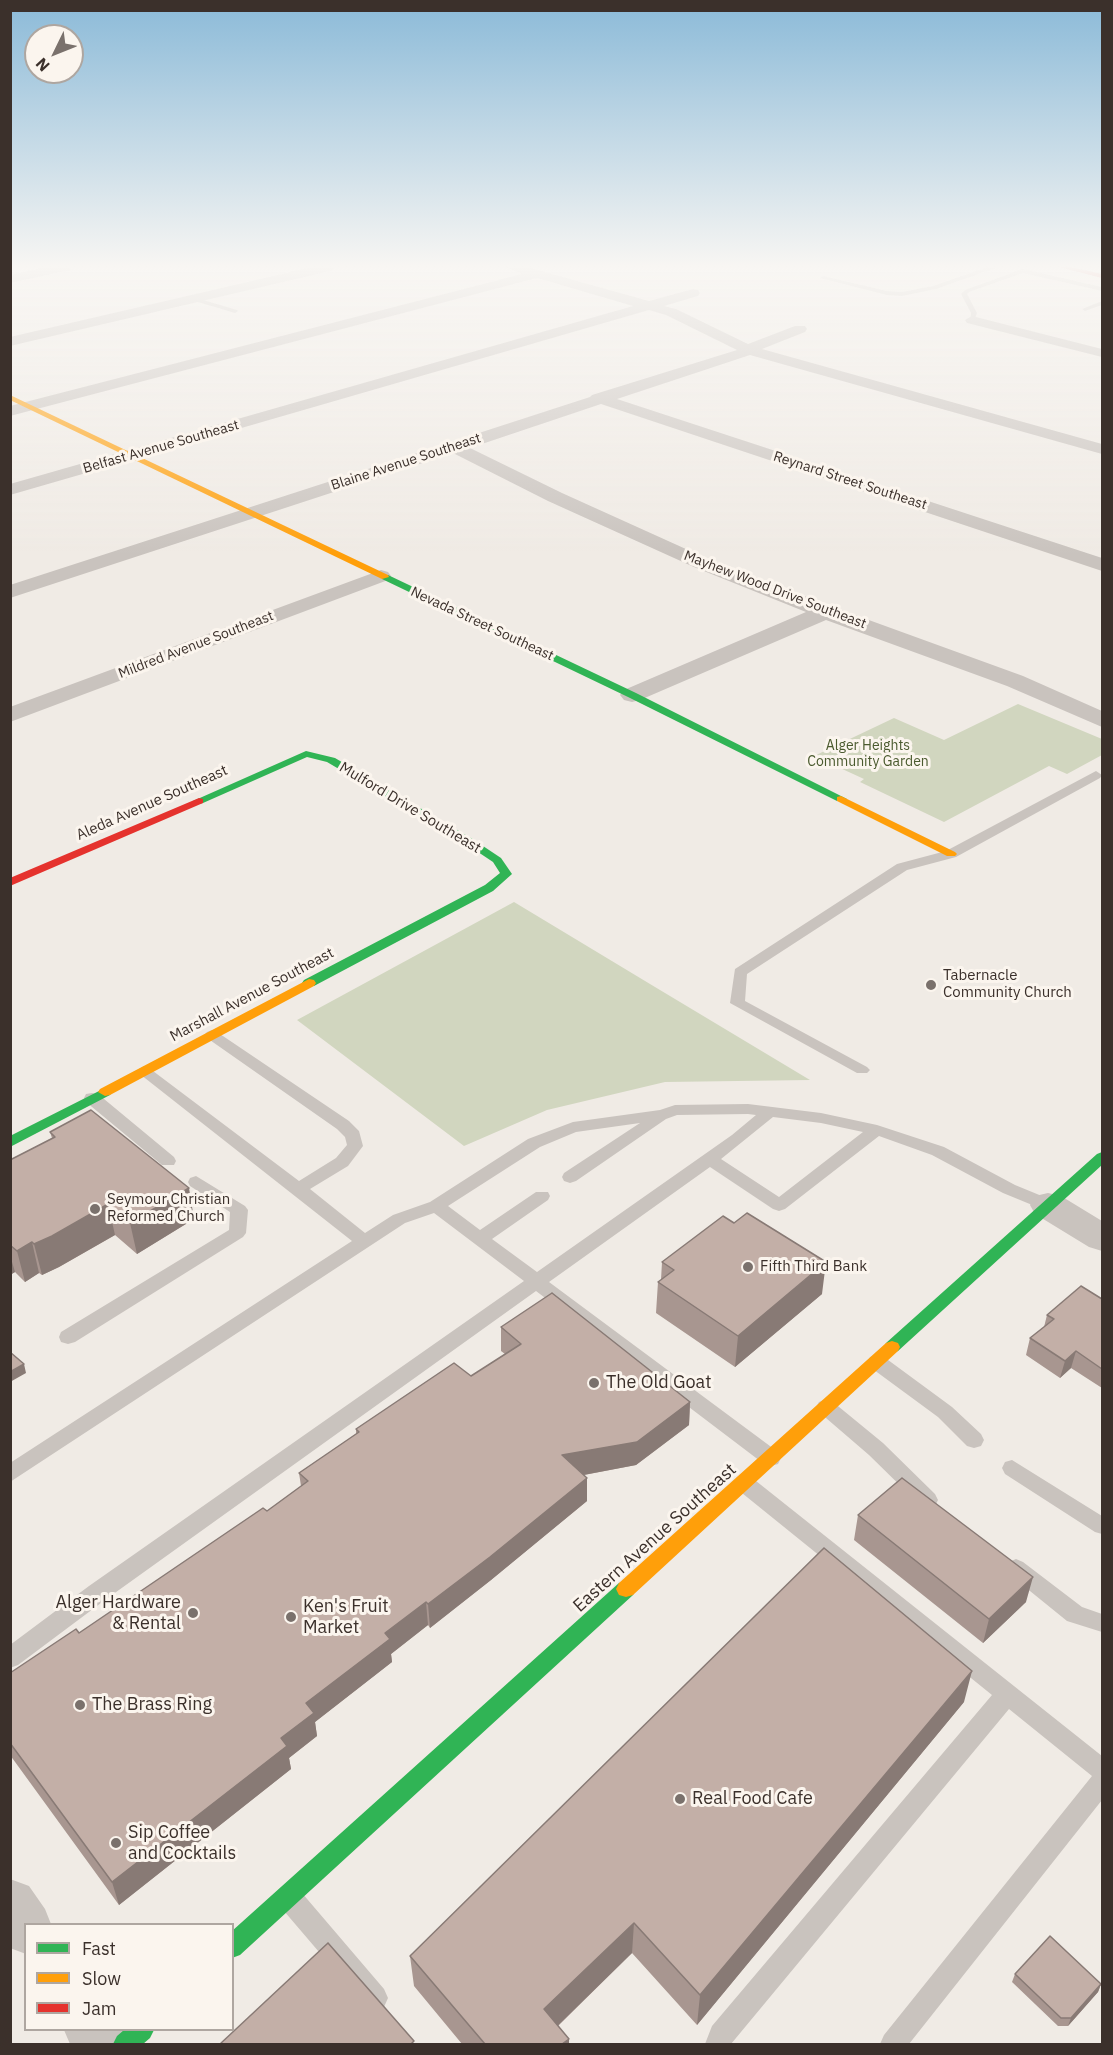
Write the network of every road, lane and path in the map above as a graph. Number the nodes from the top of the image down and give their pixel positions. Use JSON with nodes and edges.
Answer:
{"nodes":[{"id":1,"x":194,"y":363,"type":"edge"},
{"id":2,"x":451,"y":363,"type":"edge"},
{"id":3,"x":705,"y":363,"type":"edge"},
{"id":4,"x":796,"y":363,"type":"edge"},
{"id":5,"x":10,"y":397,"type":"edge"},
{"id":6,"x":598,"y":398,"type":"junction"},
{"id":7,"x":28,"y":406,"type":"junction"},
{"id":8,"x":10,"y":411,"type":"edge"},
{"id":9,"x":453,"y":446,"type":"junction"},
{"id":10,"x":1102,"y":449,"type":"edge"},
{"id":11,"x":132,"y":455,"type":"junction"},
{"id":12,"x":10,"y":490,"type":"edge"},
{"id":13,"x":252,"y":513,"type":"junction"},
{"id":14,"x":1102,"y":565,"type":"edge"},
{"id":15,"x":381,"y":576,"type":"junction"},
{"id":16,"x":10,"y":592,"type":"edge"},
{"id":17,"x":825,"y":612,"type":"junction"},
{"id":18,"x":632,"y":695,"type":"junction"},
{"id":19,"x":10,"y":715,"type":"edge"},
{"id":20,"x":1102,"y":720,"type":"edge"},
{"id":21,"x":306,"y":754,"type":"joint"},
{"id":22,"x":1096,"y":775,"type":"dead end"},
{"id":23,"x":951,"y":854,"type":"junction"},
{"id":24,"x":506,"y":874,"type":"joint"},
{"id":25,"x":10,"y":883,"type":"edge"},
{"id":26,"x":212,"y":1035,"type":"junction"},
{"id":27,"x":862,"y":1070,"type":"dead end"},
{"id":28,"x":144,"y":1071,"type":"junction"},
{"id":29,"x":92,"y":1098,"type":"junction"},
{"id":30,"x":769,"y":1112,"type":"junction"},
{"id":31,"x":663,"y":1116,"type":"junction"},
{"id":32,"x":877,"y":1130,"type":"junction"},
{"id":33,"x":10,"y":1142,"type":"edge"},
{"id":34,"x":1102,"y":1156,"type":"edge"},
{"id":35,"x":710,"y":1159,"type":"junction"},
{"id":36,"x":168,"y":1161,"type":"dead end"},
{"id":37,"x":570,"y":1177,"type":"dead end"},
{"id":38,"x":196,"y":1182,"type":"dead end"},
{"id":39,"x":298,"y":1189,"type":"junction"},
{"id":40,"x":542,"y":1196,"type":"dead end"},
{"id":41,"x":1048,"y":1205,"type":"junction"},
{"id":42,"x":436,"y":1206,"type":"junction"},
{"id":43,"x":1102,"y":1238,"type":"edge"},
{"id":44,"x":480,"y":1239,"type":"junction"},
{"id":45,"x":364,"y":1242,"type":"junction"},
{"id":46,"x":539,"y":1282,"type":"junction"},
{"id":47,"x":68,"y":1337,"type":"dead end"},
{"id":48,"x":876,"y":1362,"type":"junction"},
{"id":49,"x":826,"y":1407,"type":"junction"},
{"id":50,"x":974,"y":1440,"type":"dead end"},
{"id":51,"x":771,"y":1458,"type":"junction"},
{"id":52,"x":1012,"y":1468,"type":"dead end"},
{"id":53,"x":10,"y":1474,"type":"edge"},
{"id":54,"x":743,"y":1482,"type":"junction"},
{"id":55,"x":946,"y":1514,"type":"edge"},
{"id":56,"x":1102,"y":1527,"type":"edge"},
{"id":57,"x":1002,"y":1557,"type":"edge"},
{"id":58,"x":1102,"y":1623,"type":"edge"},
{"id":59,"x":10,"y":1658,"type":"edge"},
{"id":60,"x":1007,"y":1694,"type":"junction"},
{"id":61,"x":1102,"y":1770,"type":"edge"},
{"id":62,"x":1102,"y":1782,"type":"edge"},
{"id":63,"x":288,"y":1896,"type":"junction"},
{"id":64,"x":10,"y":1905,"type":"edge"},
{"id":65,"x":24,"y":1925,"type":"edge"},
{"id":66,"x":234,"y":1945,"type":"edge"},
{"id":67,"x":391,"y":2017,"type":"edge"},
{"id":68,"x":93,"y":2031,"type":"edge"},
{"id":69,"x":141,"y":2031,"type":"edge"},
{"id":70,"x":102,"y":2044,"type":"edge"},
{"id":71,"x":125,"y":2044,"type":"edge"},
{"id":72,"x":718,"y":2044,"type":"edge"},
{"id":73,"x":893,"y":2044,"type":"edge"}],
"edges":[{"from":1,"to":7,"type":"street"},
{"from":2,"to":11,"type":"street","name":"Belfast Avenue Southeast"},
{"from":3,"to":6,"type":"street","name":"Blaine Avenue Southeast"},
{"from":4,"to":10,"type":"street"},
{"from":5,"to":7,"type":"street","name":"Nevada Street Southeast"},
{"from":6,"to":9,"type":"street","name":"Blaine Avenue Southeast"},
{"from":6,"to":14,"type":"street","name":"Reynard Street Southeast"},
{"from":7,"to":8,"type":"street"},
{"from":7,"to":11,"type":"street","name":"Nevada Street Southeast"},
{"from":9,"to":13,"type":"street","name":"Blaine Avenue Southeast"},
{"from":9,"to":17,"type":"street","name":"Mayhew Wood Drive Southeast"},
{"from":11,"to":12,"type":"street","name":"Belfast Avenue Southeast"},
{"from":11,"to":13,"type":"street","name":"Nevada Street Southeast"},
{"from":13,"to":15,"type":"street","name":"Nevada Street Southeast"},
{"from":13,"to":16,"type":"street","name":"Blaine Avenue Southeast"},
{"from":15,"to":18,"type":"street","name":"Nevada Street Southeast"},
{"from":15,"to":19,"type":"street","name":"Mildred Avenue Southeast"},
{"from":17,"to":18,"type":"street"},
{"from":17,"to":20,"type":"street","name":"Mayhew Wood Drive Southeast"},
{"from":18,"to":23,"type":"street","name":"Nevada Street Southeast"},
{"from":21,"to":24,"type":"street","name":"Mulford Drive Southeast"},
{"from":21,"to":25,"type":"street","name":"Aleda Avenue Southeast"},
{"from":22,"to":23,"type":"lane"},
{"from":23,"to":27,"type":"lane"},
{"from":24,"to":26,"type":"street","name":"Marshall Avenue Southeast"},
{"from":26,"to":28,"type":"street","name":"Marshall Avenue Southeast"},
{"from":26,"to":39,"type":"lane"},
{"from":28,"to":29,"type":"street","name":"Marshall Avenue Southeast"},
{"from":28,"to":39,"type":"lane"},
{"from":29,"to":33,"type":"street","name":"Marshall Avenue Southeast"},
{"from":29,"to":36,"type":"lane"},
{"from":30,"to":31,"type":"lane"},
{"from":30,"to":32,"type":"lane"},
{"from":30,"to":35,"type":"lane"},
{"from":31,"to":37,"type":"lane"},
{"from":31,"to":42,"type":"lane"},
{"from":32,"to":35,"type":"lane"},
{"from":32,"to":41,"type":"lane"},
{"from":34,"to":41,"type":"street","name":"Eastern Avenue Southeast"},
{"from":35,"to":46,"type":"lane"},
{"from":38,"to":47,"type":"lane"},
{"from":39,"to":45,"type":"lane"},
{"from":40,"to":44,"type":"lane"},
{"from":41,"to":43,"type":"street"},
{"from":41,"to":48,"type":"street","name":"Eastern Avenue Southeast"},
{"from":42,"to":44,"type":"lane"},
{"from":42,"to":45,"type":"lane"},
{"from":44,"to":46,"type":"lane"},
{"from":45,"to":53,"type":"lane"},
{"from":46,"to":51,"type":"lane"},
{"from":46,"to":59,"type":"lane"},
{"from":48,"to":49,"type":"street","name":"Eastern Avenue Southeast"},
{"from":48,"to":50,"type":"lane"},
{"from":49,"to":51,"type":"street","name":"Eastern Avenue Southeast"},
{"from":49,"to":55,"type":"lane"},
{"from":51,"to":54,"type":"street","name":"Eastern Avenue Southeast"},
{"from":52,"to":56,"type":"lane"},
{"from":54,"to":60,"type":"lane"},
{"from":54,"to":63,"type":"street","name":"Eastern Avenue Southeast"},
{"from":57,"to":58,"type":"lane"},
{"from":60,"to":61,"type":"lane"},
{"from":60,"to":72,"type":"lane"},
{"from":62,"to":73,"type":"lane"},
{"from":63,"to":66,"type":"street","name":"Eastern Avenue Southeast"},
{"from":63,"to":67,"type":"lane"},
{"from":64,"to":65,"type":"street"},
{"from":68,"to":70,"type":"street"},
{"from":69,"to":71,"type":"street"}]}
